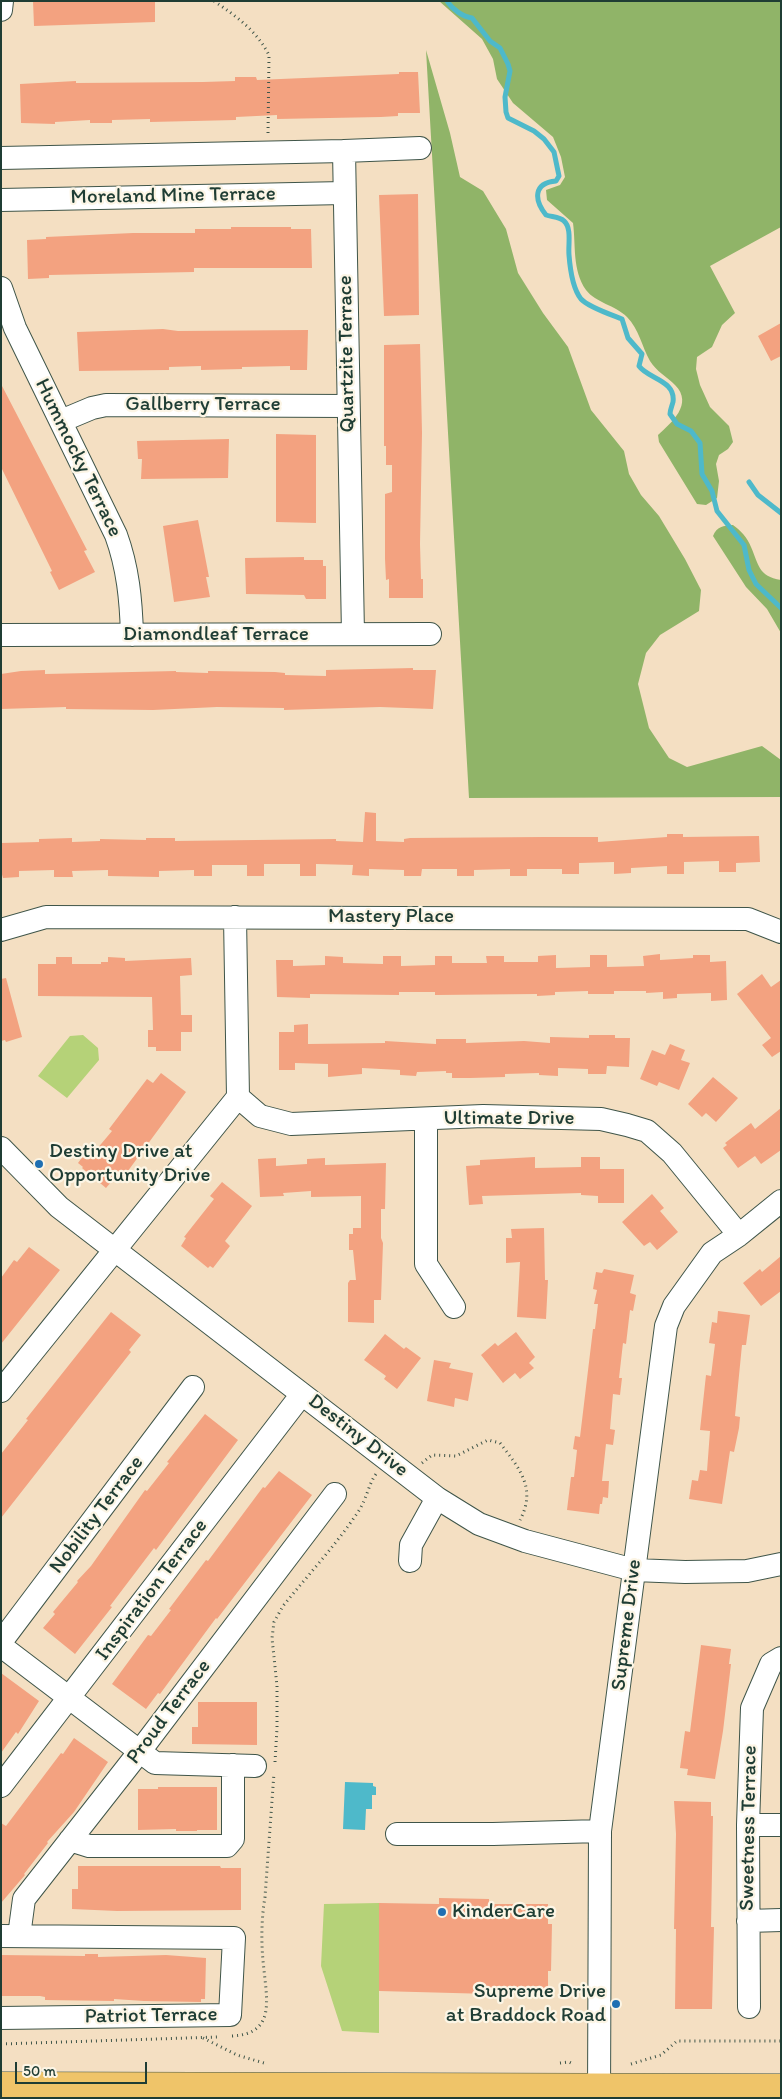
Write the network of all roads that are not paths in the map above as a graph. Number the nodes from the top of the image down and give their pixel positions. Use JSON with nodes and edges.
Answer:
{"nodes":[{"id":1,"x":2,"y":1,"type":"edge"},
{"id":2,"x":1,"y":10,"type":"edge"},
{"id":3,"x":420,"y":148,"type":"dead end"},
{"id":4,"x":344,"y":151,"type":"junction"},
{"id":5,"x":1,"y":158,"type":"edge"},
{"id":6,"x":344,"y":193,"type":"junction"},
{"id":7,"x":1,"y":200,"type":"edge"},
{"id":8,"x":1,"y":288,"type":"edge"},
{"id":9,"x":348,"y":406,"type":"junction"},
{"id":10,"x":61,"y":421,"type":"junction"},
{"id":11,"x":353,"y":634,"type":"junction"},
{"id":12,"x":430,"y":634,"type":"dead end"},
{"id":13,"x":1,"y":635,"type":"edge"},
{"id":14,"x":132,"y":635,"type":"junction"},
{"id":15,"x":235,"y":917,"type":"junction"},
{"id":16,"x":1,"y":930,"type":"edge"},
{"id":17,"x":781,"y":932,"type":"edge"},
{"id":18,"x":238,"y":1097,"type":"junction"},
{"id":19,"x":426,"y":1119,"type":"junction"},
{"id":20,"x":1,"y":1148,"type":"edge"},
{"id":21,"x":781,"y":1201,"type":"edge"},
{"id":22,"x":739,"y":1235,"type":"junction"},
{"id":23,"x":114,"y":1250,"type":"junction"},
{"id":24,"x":454,"y":1307,"type":"dead end"},
{"id":25,"x":3,"y":1387,"type":"edge"},
{"id":26,"x":192,"y":1387,"type":"dead end"},
{"id":27,"x":302,"y":1394,"type":"junction"},
{"id":28,"x":335,"y":1494,"type":"dead end"},
{"id":29,"x":437,"y":1498,"type":"junction"},
{"id":30,"x":410,"y":1561,"type":"dead end"},
{"id":31,"x":781,"y":1564,"type":"edge"},
{"id":32,"x":634,"y":1570,"type":"junction"},
{"id":33,"x":1,"y":1642,"type":"edge"},
{"id":34,"x":1,"y":1646,"type":"edge"},
{"id":35,"x":781,"y":1658,"type":"edge"},
{"id":36,"x":70,"y":1697,"type":"junction"},
{"id":37,"x":140,"y":1751,"type":"junction"},
{"id":38,"x":1,"y":1786,"type":"edge"},
{"id":39,"x":748,"y":1825,"type":"junction"},
{"id":40,"x":781,"y":1825,"type":"edge"},
{"id":41,"x":600,"y":1831,"type":"junction"},
{"id":42,"x":397,"y":1834,"type":"dead end"},
{"id":43,"x":70,"y":1840,"type":"junction"},
{"id":44,"x":781,"y":1920,"type":"edge"},
{"id":45,"x":748,"y":1921,"type":"junction"},
{"id":46,"x":10,"y":1936,"type":"edge"},
{"id":47,"x":749,"y":2007,"type":"dead end"},
{"id":48,"x":1,"y":2018,"type":"edge"},
{"id":49,"x":1,"y":2086,"type":"edge"},
{"id":50,"x":781,"y":2088,"type":"edge"},
{"id":51,"x":599,"y":2093,"type":"edge"}],
"edges":[{"from":1,"to":2,"type":"street"},
{"from":3,"to":4,"type":"street"},
{"from":4,"to":5,"type":"street","name":"Moreland Mine Terrace"},
{"from":4,"to":6,"type":"street","name":"Quartzite Terrace"},
{"from":6,"to":7,"type":"street","name":"Moreland Mine Terrace"},
{"from":6,"to":9,"type":"street","name":"Quartzite Terrace"},
{"from":8,"to":10,"type":"street","name":"Hummocky Terrace"},
{"from":9,"to":10,"type":"street","name":"Gallberry Terrace"},
{"from":9,"to":11,"type":"street","name":"Quartzite Terrace"},
{"from":10,"to":14,"type":"street","name":"Hummocky Terrace"},
{"from":11,"to":12,"type":"street","name":"Diamondleaf Terrace"},
{"from":11,"to":14,"type":"street","name":"Diamondleaf Terrace"},
{"from":13,"to":14,"type":"street","name":"Diamondleaf Terrace"},
{"from":15,"to":16,"type":"street","name":"Mastery Place"},
{"from":15,"to":17,"type":"street","name":"Mastery Place"},
{"from":15,"to":18,"type":"street"},
{"from":18,"to":19,"type":"street","name":"Ultimate Drive"},
{"from":18,"to":23,"type":"street"},
{"from":19,"to":22,"type":"street","name":"Ultimate Drive"},
{"from":19,"to":24,"type":"street"},
{"from":20,"to":23,"type":"street","name":"Destiny Drive"},
{"from":21,"to":22,"type":"street","name":"Supreme Drive"},
{"from":22,"to":32,"type":"street","name":"Supreme Drive"},
{"from":23,"to":25,"type":"street"},
{"from":23,"to":27,"type":"street","name":"Destiny Drive"},
{"from":26,"to":33,"type":"street","name":"Nobility Terrace"},
{"from":27,"to":29,"type":"street","name":"Destiny Drive"},
{"from":27,"to":36,"type":"street","name":"Inspiration Terrace"},
{"from":28,"to":37,"type":"street","name":"Proud Terrace"},
{"from":29,"to":30,"type":"street"},
{"from":29,"to":32,"type":"street","name":"Destiny Drive"},
{"from":31,"to":32,"type":"street","name":"Destiny Drive"},
{"from":32,"to":41,"type":"street","name":"Supreme Drive"},
{"from":34,"to":36,"type":"street"},
{"from":35,"to":39,"type":"street","name":"Sweetness Terrace"},
{"from":36,"to":37,"type":"street"},
{"from":36,"to":38,"type":"street","name":"Inspiration Terrace"},
{"from":37,"to":43,"type":"street","name":"Proud Terrace"},
{"from":37,"to":43,"type":"street"},
{"from":39,"to":40,"type":"street"},
{"from":39,"to":45,"type":"street","name":"Sweetness Terrace"},
{"from":41,"to":42,"type":"street"},
{"from":41,"to":51,"type":"street","name":"Supreme Drive"},
{"from":43,"to":46,"type":"street","name":"Proud Terrace"},
{"from":44,"to":45,"type":"street"},
{"from":45,"to":47,"type":"street","name":"Sweetness Terrace"},
{"from":46,"to":48,"type":"street","name":"Patriot Terrace"},
{"from":49,"to":51,"type":"main road"},
{"from":50,"to":51,"type":"main road"}]}
